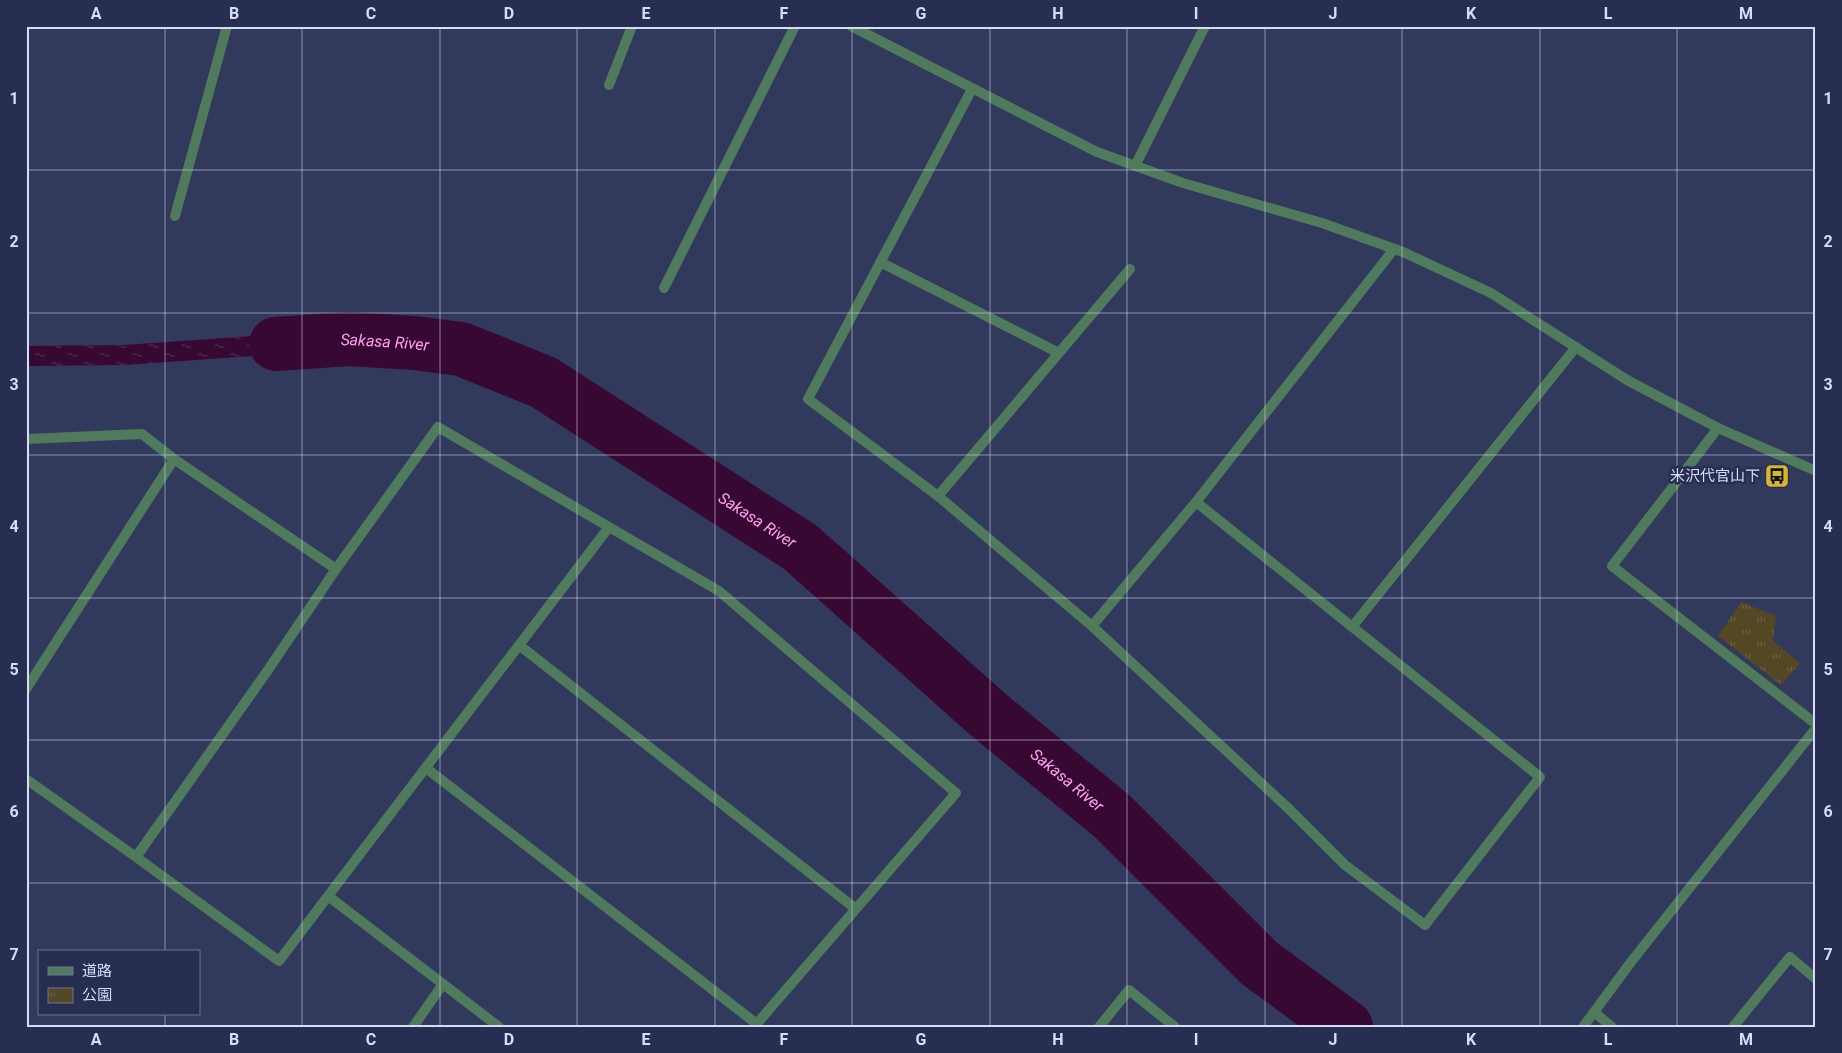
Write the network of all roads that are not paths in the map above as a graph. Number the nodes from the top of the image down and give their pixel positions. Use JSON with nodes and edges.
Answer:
{"nodes":[{"id":1,"x":227,"y":26,"type":"edge"},
{"id":2,"x":632,"y":26,"type":"edge"},
{"id":3,"x":795,"y":26,"type":"edge"},
{"id":4,"x":851,"y":26,"type":"edge"},
{"id":5,"x":1205,"y":26,"type":"edge"},
{"id":6,"x":609,"y":85,"type":"dead end"},
{"id":7,"x":972,"y":89,"type":"junction"},
{"id":8,"x":1135,"y":166,"type":"junction"},
{"id":9,"x":174,"y":216,"type":"dead end"},
{"id":10,"x":1394,"y":249,"type":"junction"},
{"id":11,"x":880,"y":262,"type":"junction"},
{"id":12,"x":1130,"y":269,"type":"dead end"},
{"id":13,"x":664,"y":288,"type":"dead end"},
{"id":14,"x":1576,"y":347,"type":"junction"},
{"id":15,"x":1059,"y":353,"type":"junction"},
{"id":16,"x":1718,"y":428,"type":"junction"},
{"id":17,"x":26,"y":439,"type":"edge"},
{"id":18,"x":174,"y":458,"type":"junction"},
{"id":19,"x":1816,"y":471,"type":"edge"},
{"id":20,"x":938,"y":496,"type":"junction"},
{"id":21,"x":1196,"y":502,"type":"junction"},
{"id":22,"x":609,"y":527,"type":"junction"},
{"id":23,"x":336,"y":569,"type":"junction"},
{"id":24,"x":1092,"y":626,"type":"junction"},
{"id":25,"x":1352,"y":627,"type":"junction"},
{"id":26,"x":519,"y":645,"type":"junction"},
{"id":27,"x":26,"y":689,"type":"edge"},
{"id":28,"x":1816,"y":724,"type":"edge"},
{"id":29,"x":1816,"y":728,"type":"edge"},
{"id":30,"x":426,"y":768,"type":"junction"},
{"id":31,"x":26,"y":779,"type":"edge"},
{"id":32,"x":136,"y":857,"type":"junction"},
{"id":33,"x":328,"y":896,"type":"junction"},
{"id":34,"x":856,"y":909,"type":"junction"},
{"id":35,"x":1816,"y":979,"type":"edge"},
{"id":36,"x":442,"y":984,"type":"junction"},
{"id":37,"x":1594,"y":1012,"type":"junction"},
{"id":38,"x":756,"y":1025,"type":"edge"},
{"id":39,"x":413,"y":1027,"type":"edge"},
{"id":40,"x":499,"y":1027,"type":"edge"},
{"id":41,"x":1098,"y":1027,"type":"edge"},
{"id":42,"x":1175,"y":1027,"type":"edge"},
{"id":43,"x":1583,"y":1027,"type":"edge"},
{"id":44,"x":1612,"y":1027,"type":"edge"},
{"id":45,"x":1733,"y":1027,"type":"edge"}],
"edges":[{"from":1,"to":9,"type":"street"},
{"from":2,"to":6,"type":"street"},
{"from":3,"to":13,"type":"street"},
{"from":4,"to":7,"type":"street"},
{"from":5,"to":8,"type":"street"},
{"from":7,"to":8,"type":"street"},
{"from":7,"to":11,"type":"street"},
{"from":8,"to":10,"type":"street"},
{"from":10,"to":14,"type":"street"},
{"from":10,"to":21,"type":"street"},
{"from":11,"to":15,"type":"street"},
{"from":11,"to":20,"type":"street"},
{"from":12,"to":15,"type":"street"},
{"from":14,"to":16,"type":"street"},
{"from":14,"to":25,"type":"street"},
{"from":15,"to":20,"type":"street"},
{"from":16,"to":19,"type":"street"},
{"from":16,"to":28,"type":"street"},
{"from":17,"to":18,"type":"street"},
{"from":18,"to":23,"type":"street"},
{"from":18,"to":27,"type":"street"},
{"from":20,"to":24,"type":"street"},
{"from":21,"to":24,"type":"street"},
{"from":21,"to":25,"type":"street"},
{"from":22,"to":23,"type":"street"},
{"from":22,"to":26,"type":"street"},
{"from":22,"to":34,"type":"street"},
{"from":23,"to":32,"type":"street"},
{"from":24,"to":25,"type":"street"},
{"from":26,"to":30,"type":"street"},
{"from":26,"to":34,"type":"street"},
{"from":29,"to":37,"type":"street"},
{"from":30,"to":33,"type":"street"},
{"from":30,"to":38,"type":"street"},
{"from":31,"to":32,"type":"street"},
{"from":32,"to":33,"type":"street"},
{"from":33,"to":36,"type":"street"},
{"from":34,"to":38,"type":"street"},
{"from":35,"to":45,"type":"street"},
{"from":36,"to":39,"type":"street"},
{"from":36,"to":40,"type":"street"},
{"from":37,"to":43,"type":"street"},
{"from":37,"to":44,"type":"street"},
{"from":41,"to":42,"type":"street"}]}
